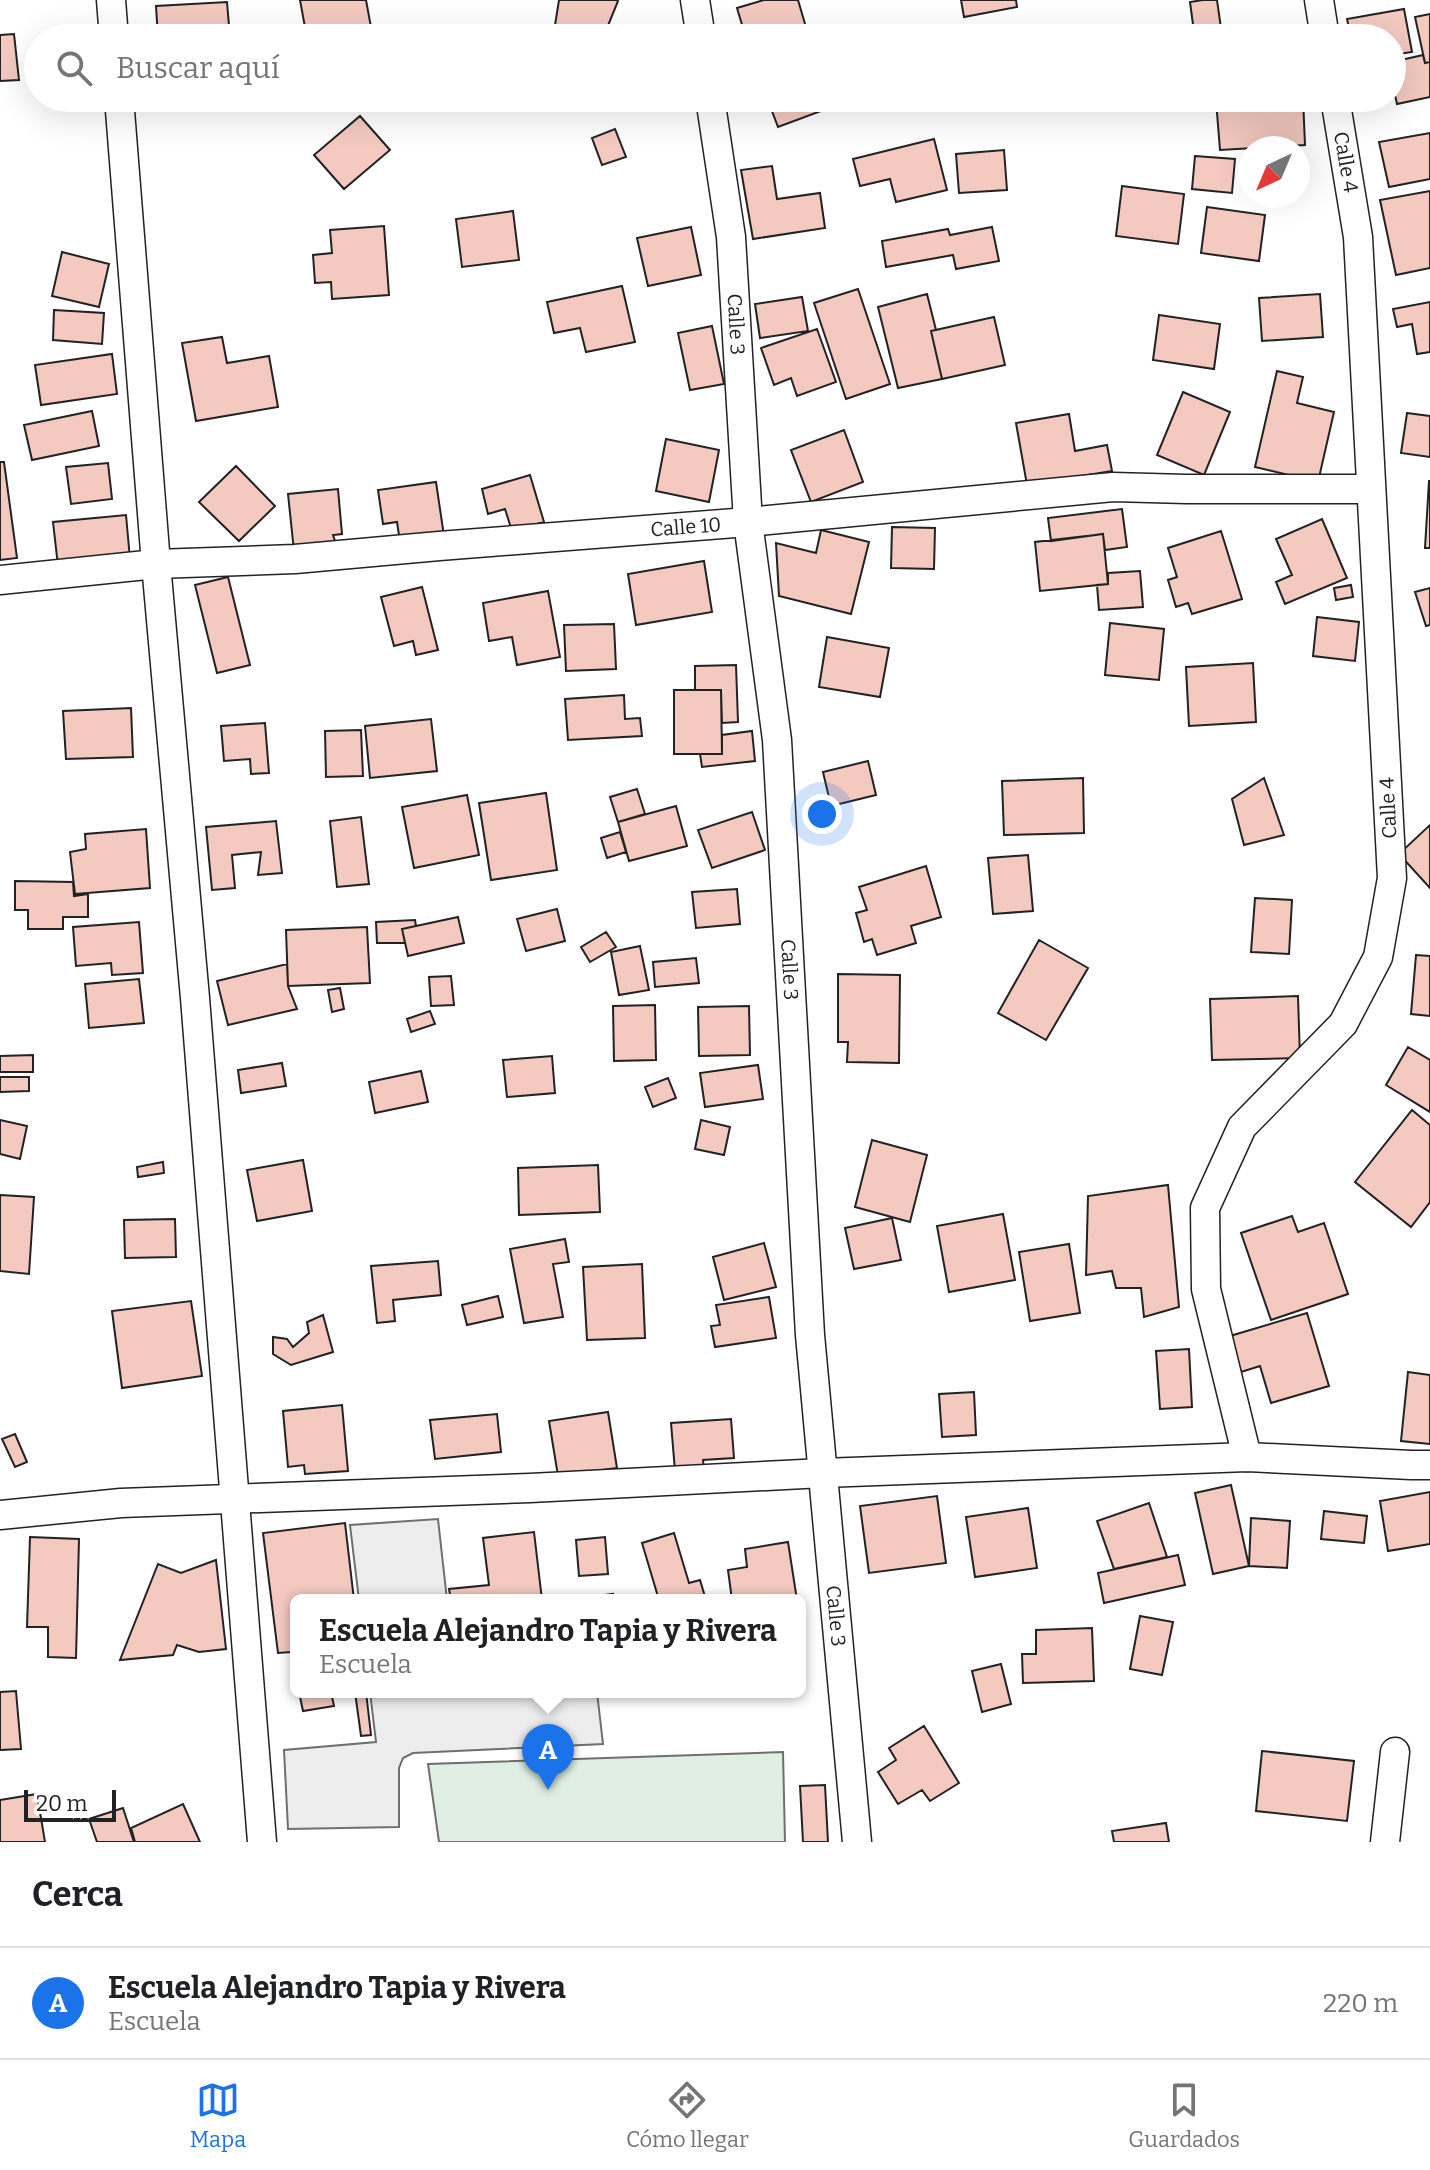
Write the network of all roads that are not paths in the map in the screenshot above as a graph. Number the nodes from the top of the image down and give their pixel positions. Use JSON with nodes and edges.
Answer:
{"nodes":[{"id":1,"x":111,"y":0,"type":"edge"},
{"id":2,"x":695,"y":0,"type":"edge"},
{"id":3,"x":1319,"y":0,"type":"edge"},
{"id":4,"x":113,"y":24,"type":"edge"},
{"id":5,"x":699,"y":24,"type":"edge"},
{"id":6,"x":1323,"y":24,"type":"edge"},
{"id":7,"x":120,"y":112,"type":"edge"},
{"id":8,"x":712,"y":112,"type":"edge"},
{"id":9,"x":1337,"y":112,"type":"edge"},
{"id":10,"x":1370,"y":489,"type":"junction"},
{"id":11,"x":748,"y":522,"type":"junction"},
{"id":12,"x":156,"y":564,"type":"junction"},
{"id":13,"x":0,"y":580,"type":"edge"},
{"id":14,"x":1247,"y":1457,"type":"junction"},
{"id":15,"x":1430,"y":1465,"type":"edge"},
{"id":16,"x":823,"y":1473,"type":"junction"},
{"id":17,"x":234,"y":1499,"type":"junction"},
{"id":18,"x":0,"y":1515,"type":"edge"},
{"id":19,"x":1395,"y":1752,"type":"dead end"},
{"id":20,"x":262,"y":1842,"type":"edge"},
{"id":21,"x":857,"y":1842,"type":"edge"},
{"id":22,"x":1385,"y":1842,"type":"edge"}],
"edges":[{"from":1,"to":4,"type":"street"},
{"from":2,"to":5,"type":"street"},
{"from":3,"to":6,"type":"street"},
{"from":7,"to":12,"type":"street"},
{"from":8,"to":11,"type":"street","name":"Calle 3"},
{"from":9,"to":10,"type":"street","name":"Calle 4"},
{"from":10,"to":11,"type":"street","name":"Calle 10"},
{"from":10,"to":14,"type":"street","name":"Calle 4"},
{"from":11,"to":12,"type":"street","name":"Calle 10"},
{"from":11,"to":16,"type":"street","name":"Calle 3"},
{"from":12,"to":13,"type":"street","name":"Calle 10"},
{"from":12,"to":17,"type":"street"},
{"from":14,"to":15,"type":"street"},
{"from":14,"to":16,"type":"street"},
{"from":16,"to":17,"type":"street"},
{"from":16,"to":21,"type":"street","name":"Calle 3"},
{"from":17,"to":18,"type":"street"},
{"from":17,"to":20,"type":"street"},
{"from":19,"to":22,"type":"street"}]}
